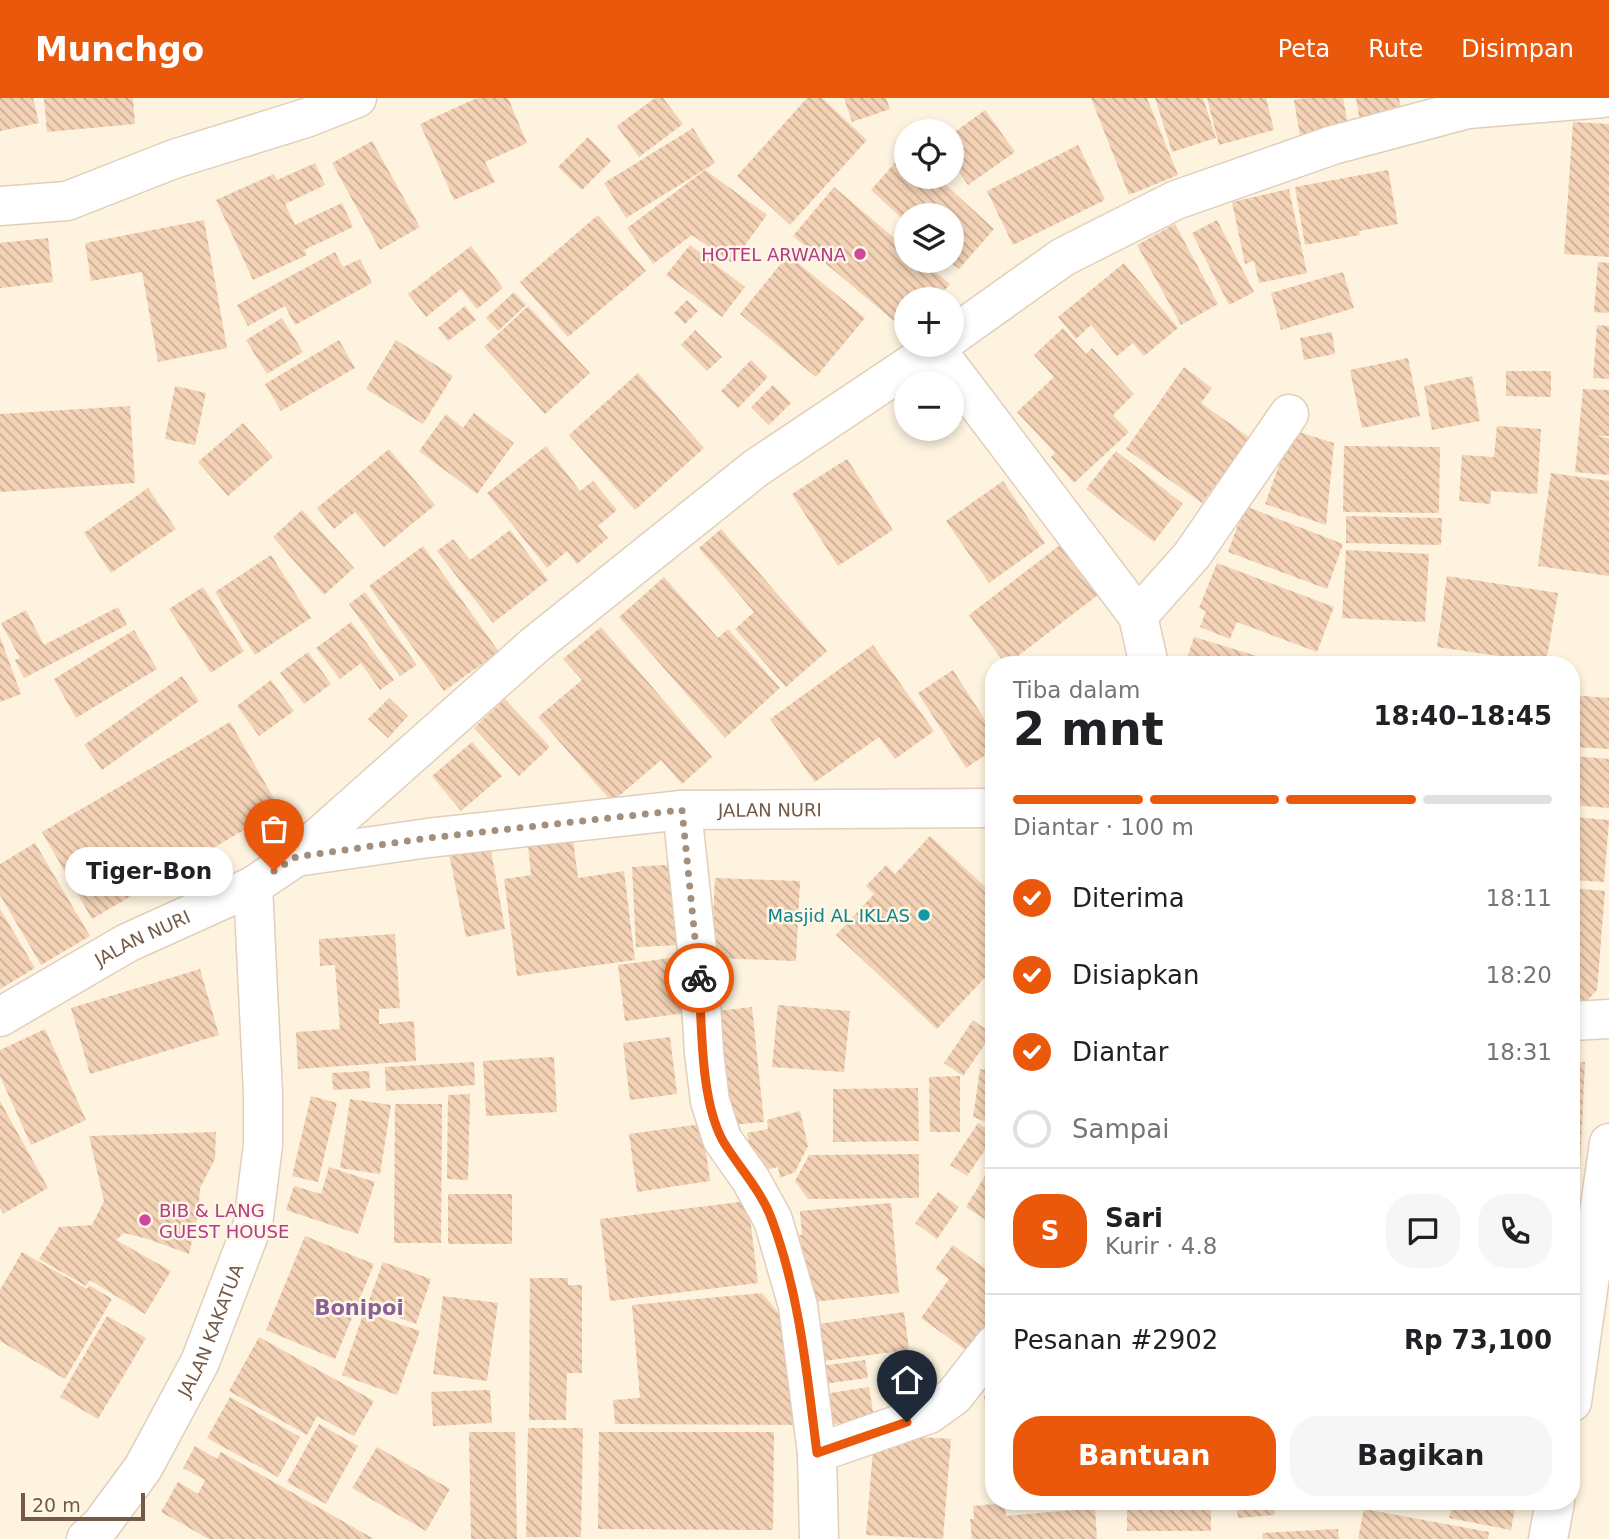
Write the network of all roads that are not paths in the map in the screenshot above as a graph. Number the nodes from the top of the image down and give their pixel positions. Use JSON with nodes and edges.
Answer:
{"nodes":[{"id":1,"x":357,"y":98,"type":"edge"},
{"id":2,"x":1603,"y":98,"type":"edge"},
{"id":3,"x":0,"y":206,"type":"edge"},
{"id":4,"x":964,"y":327,"type":"edge"},
{"id":5,"x":921,"y":357,"type":"edge"},
{"id":6,"x":952,"y":357,"type":"edge"},
{"id":7,"x":1289,"y":414,"type":"dead end"},
{"id":8,"x":1138,"y":616,"type":"junction"},
{"id":9,"x":1147,"y":656,"type":"edge"},
{"id":10,"x":985,"y":808,"type":"edge"},
{"id":11,"x":682,"y":810,"type":"junction"},
{"id":12,"x":296,"y":857,"type":"junction"},
{"id":13,"x":253,"y":886,"type":"junction"},
{"id":14,"x":0,"y":1017,"type":"edge"},
{"id":15,"x":1609,"y":1020,"type":"edge"},
{"id":16,"x":1580,"y":1021,"type":"edge"},
{"id":17,"x":1609,"y":1143,"type":"edge"},
{"id":18,"x":1595,"y":1353,"type":"edge"},
{"id":19,"x":985,"y":1356,"type":"edge"},
{"id":20,"x":1580,"y":1385,"type":"edge"},
{"id":21,"x":817,"y":1453,"type":"junction"},
{"id":22,"x":1553,"y":1510,"type":"edge"},
{"id":23,"x":86,"y":1539,"type":"edge"},
{"id":24,"x":819,"y":1539,"type":"edge"},
{"id":25,"x":1548,"y":1539,"type":"edge"}],
"edges":[{"from":1,"to":3,"type":"street"},
{"from":2,"to":4,"type":"street"},
{"from":5,"to":12,"type":"street"},
{"from":6,"to":8,"type":"street"},
{"from":7,"to":8,"type":"street"},
{"from":8,"to":9,"type":"street"},
{"from":10,"to":11,"type":"street","name":"JALAN NURI"},
{"from":11,"to":12,"type":"street","name":"JALAN NURI"},
{"from":11,"to":21,"type":"street"},
{"from":12,"to":13,"type":"street","name":"JALAN NURI"},
{"from":13,"to":14,"type":"street","name":"JALAN NURI"},
{"from":13,"to":23,"type":"street","name":"JALAN KAKATUA"},
{"from":15,"to":16,"type":"street"},
{"from":17,"to":18,"type":"street"},
{"from":18,"to":20,"type":"street"},
{"from":19,"to":21,"type":"street"},
{"from":21,"to":24,"type":"street"},
{"from":22,"to":25,"type":"street"}]}
